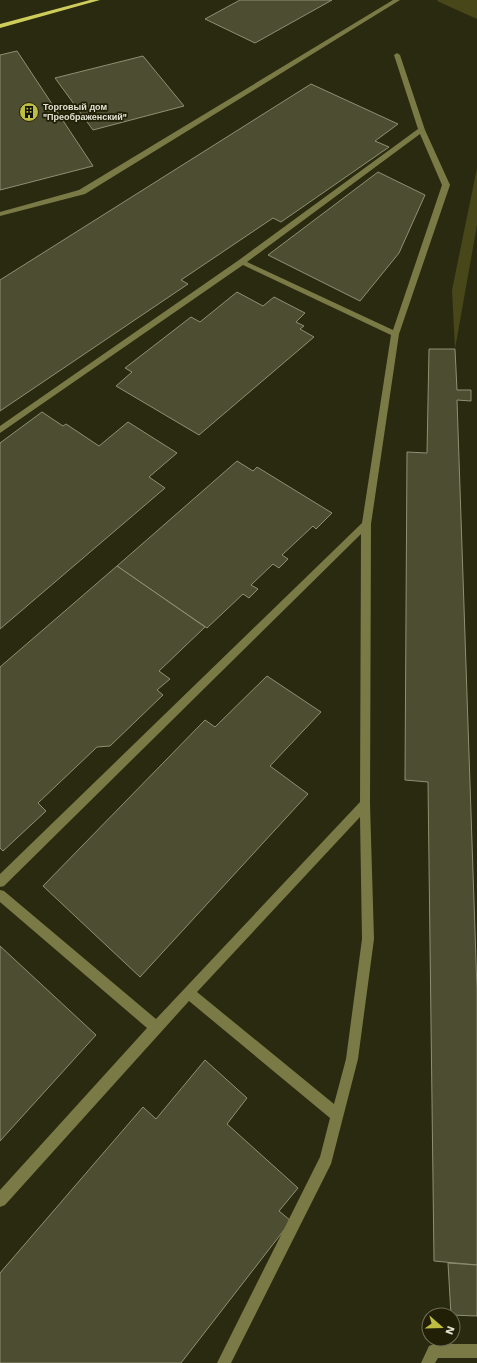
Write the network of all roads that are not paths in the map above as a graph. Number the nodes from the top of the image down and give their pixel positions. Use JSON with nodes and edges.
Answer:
{"nodes":[{"id":1,"x":90,"y":0,"type":"edge"},
{"id":2,"x":97,"y":0,"type":"edge"},
{"id":3,"x":397,"y":0,"type":"edge"},
{"id":4,"x":0,"y":25,"type":"edge"},
{"id":5,"x":397,"y":55,"type":"dead end"},
{"id":6,"x":422,"y":130,"type":"junction"},
{"id":7,"x":0,"y":214,"type":"edge"},
{"id":8,"x":242,"y":262,"type":"junction"},
{"id":9,"x":394,"y":334,"type":"junction"},
{"id":10,"x":0,"y":430,"type":"edge"},
{"id":11,"x":366,"y":524,"type":"junction"},
{"id":12,"x":364,"y":804,"type":"junction"},
{"id":13,"x":0,"y":882,"type":"edge"},
{"id":14,"x":0,"y":895,"type":"edge"},
{"id":15,"x":189,"y":993,"type":"junction"},
{"id":16,"x":156,"y":1027,"type":"junction"},
{"id":17,"x":337,"y":1115,"type":"junction"},
{"id":18,"x":0,"y":1200,"type":"edge"},
{"id":19,"x":477,"y":1351,"type":"edge"},
{"id":20,"x":224,"y":1363,"type":"edge"},
{"id":21,"x":428,"y":1363,"type":"edge"}],
"edges":[{"from":1,"to":4,"type":"street"},
{"from":2,"to":4,"type":"main road"},
{"from":3,"to":7,"type":"street"},
{"from":5,"to":6,"type":"street"},
{"from":6,"to":8,"type":"street"},
{"from":6,"to":9,"type":"street"},
{"from":8,"to":9,"type":"street"},
{"from":8,"to":10,"type":"street"},
{"from":9,"to":11,"type":"street"},
{"from":11,"to":12,"type":"street"},
{"from":11,"to":13,"type":"street"},
{"from":12,"to":15,"type":"street"},
{"from":12,"to":17,"type":"street"},
{"from":14,"to":16,"type":"street"},
{"from":15,"to":16,"type":"street"},
{"from":15,"to":17,"type":"street"},
{"from":16,"to":18,"type":"street"},
{"from":17,"to":20,"type":"street"},
{"from":19,"to":21,"type":"street"}]}
